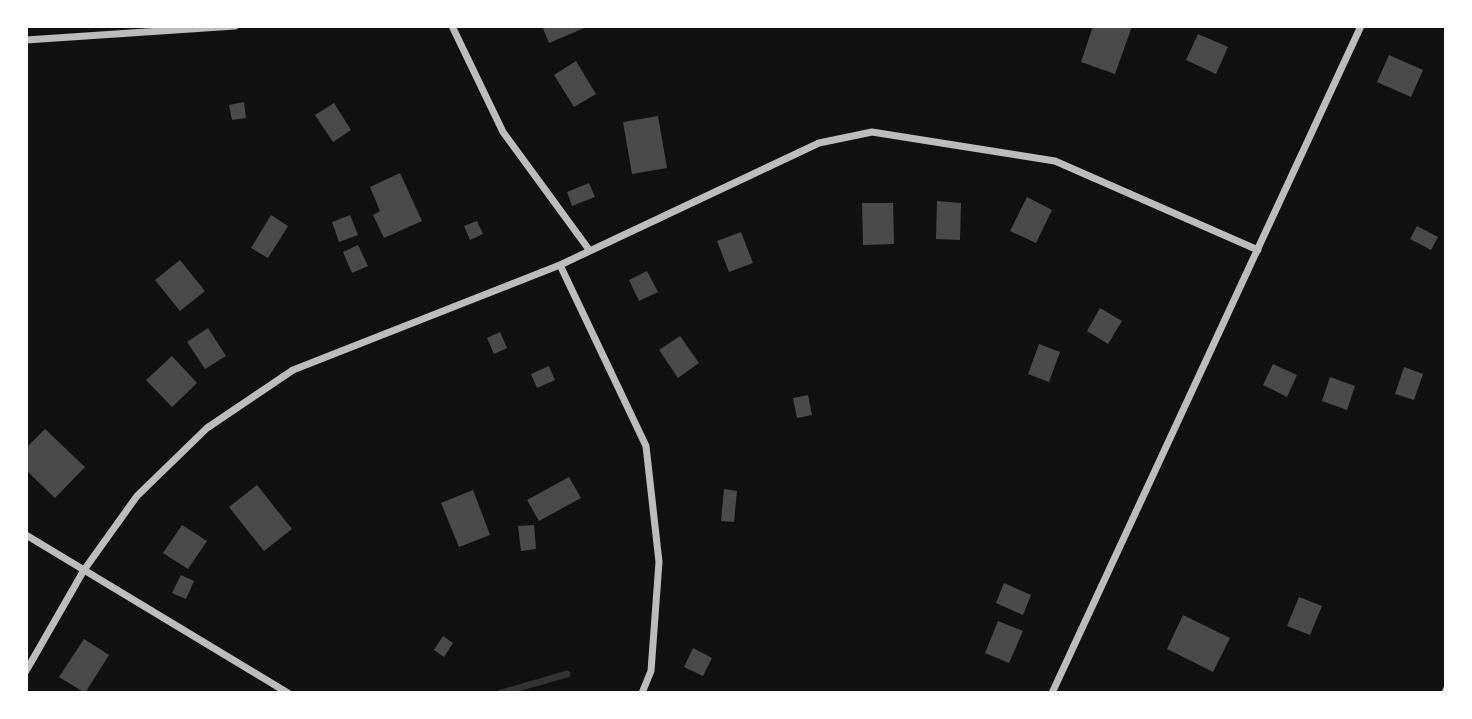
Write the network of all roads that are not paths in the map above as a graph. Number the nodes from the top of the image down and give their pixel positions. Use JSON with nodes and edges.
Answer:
{"nodes":[{"id":1,"x":235,"y":26,"type":"edge"},
{"id":2,"x":452,"y":26,"type":"edge"},
{"id":3,"x":1361,"y":26,"type":"edge"},
{"id":4,"x":26,"y":40,"type":"edge"},
{"id":5,"x":1258,"y":250,"type":"junction"},
{"id":6,"x":590,"y":251,"type":"junction"},
{"id":7,"x":560,"y":265,"type":"junction"},
{"id":8,"x":26,"y":535,"type":"edge"},
{"id":9,"x":84,"y":570,"type":"junction"},
{"id":10,"x":26,"y":671,"type":"edge"},
{"id":11,"x":288,"y":693,"type":"edge"},
{"id":12,"x":642,"y":693,"type":"edge"},
{"id":13,"x":1052,"y":693,"type":"edge"}],
"edges":[{"from":1,"to":4,"type":"street"},
{"from":2,"to":6,"type":"street"},
{"from":3,"to":5,"type":"street"},
{"from":5,"to":6,"type":"street"},
{"from":5,"to":13,"type":"street"},
{"from":6,"to":7,"type":"street"},
{"from":7,"to":9,"type":"street"},
{"from":7,"to":12,"type":"street"},
{"from":8,"to":9,"type":"street"},
{"from":9,"to":10,"type":"street"},
{"from":9,"to":11,"type":"street"}]}
